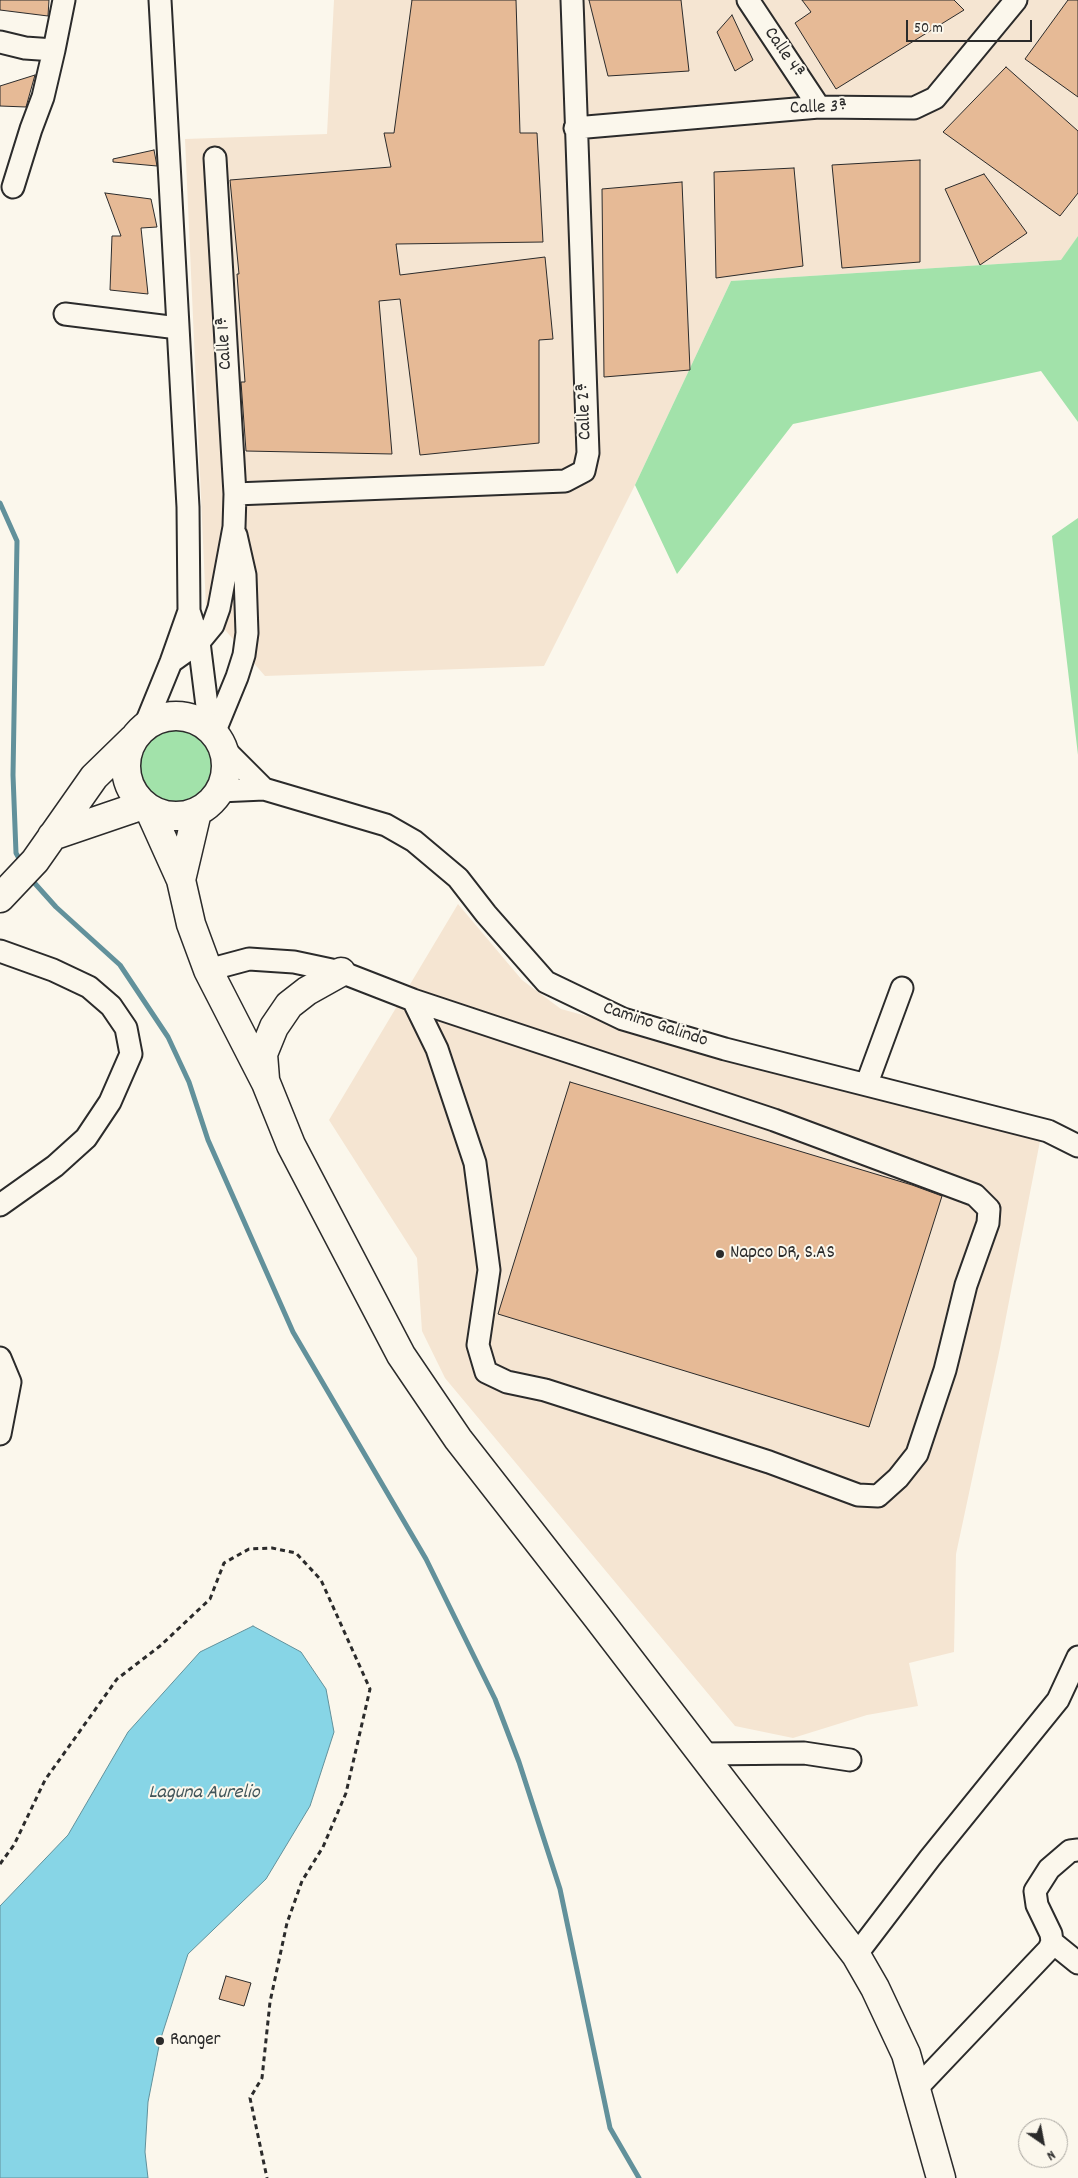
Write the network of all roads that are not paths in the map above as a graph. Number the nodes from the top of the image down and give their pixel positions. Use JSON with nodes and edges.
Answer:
{"nodes":[{"id":1,"x":64,"y":0,"type":"edge"},
{"id":2,"x":160,"y":0,"type":"edge"},
{"id":3,"x":572,"y":0,"type":"edge"},
{"id":4,"x":748,"y":0,"type":"edge"},
{"id":5,"x":1016,"y":0,"type":"edge"},
{"id":6,"x":0,"y":42,"type":"edge"},
{"id":7,"x":54,"y":50,"type":"junction"},
{"id":8,"x":819,"y":107,"type":"junction"},
{"id":9,"x":575,"y":128,"type":"junction"},
{"id":10,"x":216,"y":158,"type":"dead end"},
{"id":11,"x":14,"y":187,"type":"dead end"},
{"id":12,"x":65,"y":314,"type":"dead end"},
{"id":13,"x":178,"y":328,"type":"junction"},
{"id":14,"x":235,"y":494,"type":"junction"},
{"id":15,"x":234,"y":527,"type":"junction"},
{"id":16,"x":189,"y":610,"type":"junction"},
{"id":17,"x":199,"y":642,"type":"junction"},
{"id":18,"x":171,"y":662,"type":"junction"},
{"id":19,"x":139,"y":732,"type":"junction"},
{"id":20,"x":215,"y":736,"type":"junction"},
{"id":21,"x":264,"y":789,"type":"junction"},
{"id":22,"x":220,"y":791,"type":"junction"},
{"id":23,"x":146,"y":807,"type":"junction"},
{"id":24,"x":197,"y":812,"type":"junction"},
{"id":25,"x":52,"y":836,"type":"junction"},
{"id":26,"x":181,"y":880,"type":"junction"},
{"id":27,"x":2,"y":896,"type":"edge"},
{"id":28,"x":0,"y":951,"type":"edge"},
{"id":29,"x":208,"y":970,"type":"junction"},
{"id":30,"x":340,"y":972,"type":"junction"},
{"id":31,"x":902,"y":988,"type":"dead end"},
{"id":32,"x":413,"y":1000,"type":"junction"},
{"id":33,"x":266,"y":1083,"type":"junction"},
{"id":34,"x":867,"y":1083,"type":"junction"},
{"id":35,"x":1078,"y":1146,"type":"edge"},
{"id":36,"x":0,"y":1205,"type":"edge"},
{"id":37,"x":0,"y":1358,"type":"edge"},
{"id":38,"x":0,"y":1434,"type":"edge"},
{"id":39,"x":1078,"y":1657,"type":"edge"},
{"id":40,"x":702,"y":1754,"type":"junction"},
{"id":41,"x":850,"y":1760,"type":"dead end"},
{"id":42,"x":1078,"y":1850,"type":"edge"},
{"id":43,"x":1052,"y":1942,"type":"junction"},
{"id":44,"x":856,"y":1955,"type":"junction"},
{"id":45,"x":1078,"y":1963,"type":"edge"},
{"id":46,"x":916,"y":2089,"type":"junction"},
{"id":47,"x":941,"y":2178,"type":"edge"}],
"edges":[{"from":1,"to":7,"type":"street"},
{"from":2,"to":13,"type":"street"},
{"from":3,"to":9,"type":"street","name":"Calle 2ª"},
{"from":4,"to":8,"type":"street","name":"Calle 4ª"},
{"from":5,"to":8,"type":"street","name":"Calle 3ª"},
{"from":6,"to":7,"type":"street"},
{"from":7,"to":11,"type":"street"},
{"from":8,"to":9,"type":"street","name":"Calle 3ª"},
{"from":9,"to":14,"type":"street","name":"Calle 2ª"},
{"from":10,"to":14,"type":"street","name":"Calle 1ª"},
{"from":12,"to":13,"type":"street"},
{"from":13,"to":16,"type":"street"},
{"from":14,"to":15,"type":"street","name":"Calle 1ª"},
{"from":15,"to":17,"type":"street","name":"Calle 1ª"},
{"from":15,"to":20,"type":"street","name":"Calle 1ª"},
{"from":16,"to":17,"type":"street"},
{"from":16,"to":18,"type":"street"},
{"from":17,"to":18,"type":"street","name":"Calle 1ª"},
{"from":17,"to":20,"type":"street"},
{"from":18,"to":19,"type":"street"},
{"from":19,"to":20,"type":"main road"},
{"from":19,"to":23,"type":"main road"},
{"from":19,"to":25,"type":"main road"},
{"from":20,"to":21,"type":"street","name":"Camino Galindo"},
{"from":20,"to":22,"type":"main road"},
{"from":21,"to":22,"type":"street","name":"Camino Galindo"},
{"from":21,"to":34,"type":"street","name":"Camino Galindo"},
{"from":22,"to":24,"type":"main road"},
{"from":23,"to":24,"type":"main road"},
{"from":23,"to":25,"type":"main road"},
{"from":23,"to":26,"type":"main road"},
{"from":24,"to":26,"type":"main road"},
{"from":25,"to":27,"type":"main road"},
{"from":26,"to":29,"type":"main road"},
{"from":28,"to":36,"type":"street"},
{"from":29,"to":30,"type":"street"},
{"from":29,"to":33,"type":"main road"},
{"from":30,"to":32,"type":"street"},
{"from":30,"to":33,"type":"main road"},
{"from":31,"to":34,"type":"street"},
{"from":32,"to":32,"type":"street"},
{"from":33,"to":40,"type":"main road"},
{"from":34,"to":35,"type":"street","name":"Camino Galindo"},
{"from":37,"to":38,"type":"street"},
{"from":39,"to":44,"type":"street"},
{"from":40,"to":41,"type":"street"},
{"from":40,"to":44,"type":"main road"},
{"from":42,"to":43,"type":"street"},
{"from":43,"to":45,"type":"street"},
{"from":43,"to":46,"type":"street"},
{"from":44,"to":46,"type":"main road"},
{"from":46,"to":47,"type":"main road"}]}
